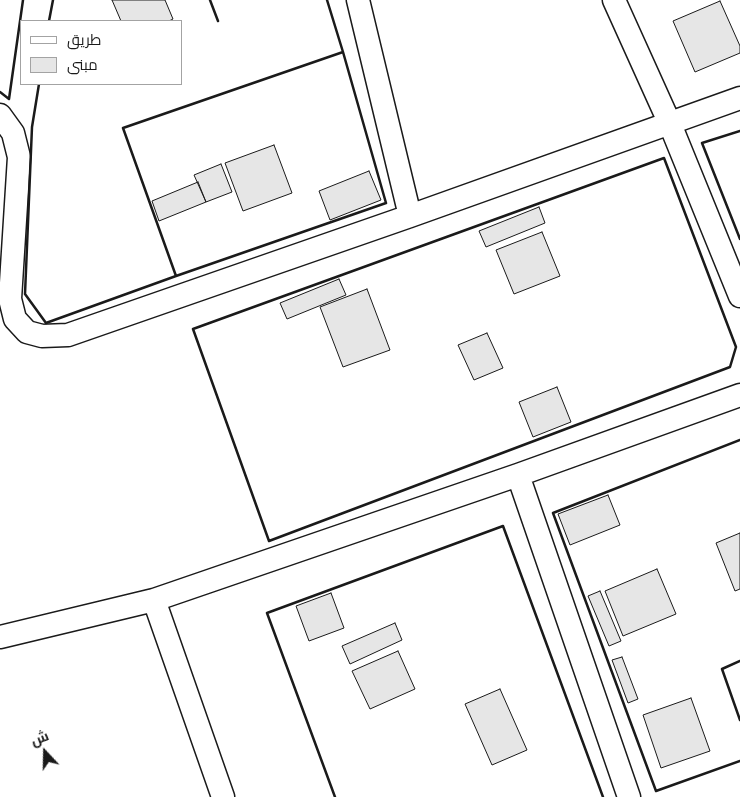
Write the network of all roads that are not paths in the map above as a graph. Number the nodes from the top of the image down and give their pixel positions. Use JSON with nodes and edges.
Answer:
{"nodes":[{"id":1,"x":358,"y":0,"type":"edge"},
{"id":2,"x":614,"y":0,"type":"edge"},
{"id":3,"x":740,"y":98,"type":"edge"},
{"id":4,"x":0,"y":116,"type":"edge"},
{"id":5,"x":670,"y":124,"type":"junction"},
{"id":6,"x":410,"y":216,"type":"junction"},
{"id":7,"x":740,"y":296,"type":"edge"},
{"id":8,"x":740,"y":396,"type":"edge"},
{"id":9,"x":518,"y":475,"type":"junction"},
{"id":10,"x":154,"y":600,"type":"junction"},
{"id":11,"x":0,"y":637,"type":"edge"},
{"id":12,"x":223,"y":797,"type":"edge"},
{"id":13,"x":629,"y":797,"type":"edge"}],
"edges":[{"from":1,"to":6,"type":"street"},
{"from":2,"to":5,"type":"street"},
{"from":3,"to":5,"type":"street"},
{"from":4,"to":6,"type":"street"},
{"from":5,"to":6,"type":"street"},
{"from":5,"to":7,"type":"street"},
{"from":8,"to":9,"type":"street"},
{"from":9,"to":10,"type":"street"},
{"from":9,"to":13,"type":"street"},
{"from":10,"to":11,"type":"street"},
{"from":10,"to":12,"type":"street"}]}
